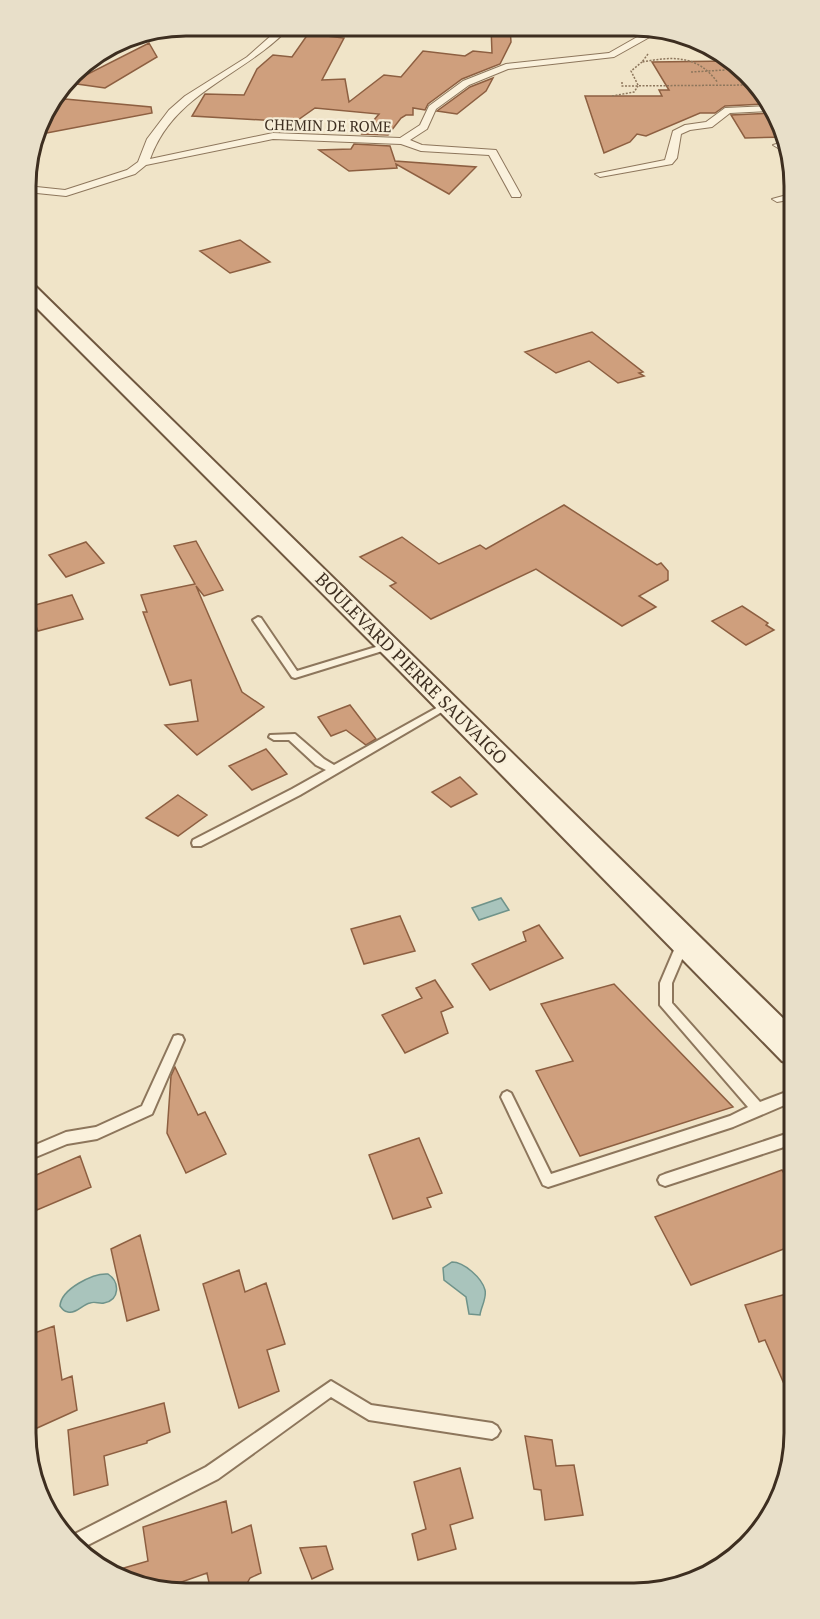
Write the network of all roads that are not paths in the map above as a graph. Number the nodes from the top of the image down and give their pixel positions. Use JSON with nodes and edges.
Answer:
{"nodes":[{"id":1,"x":276,"y":36,"type":"edge"},
{"id":2,"x":645,"y":37,"type":"edge"},
{"id":3,"x":763,"y":109,"type":"edge"},
{"id":4,"x":402,"y":141,"type":"junction"},
{"id":5,"x":143,"y":163,"type":"junction"},
{"id":6,"x":600,"y":174,"type":"dead end"},
{"id":7,"x":36,"y":190,"type":"edge"},
{"id":8,"x":516,"y":195,"type":"dead end"},
{"id":9,"x":784,"y":198,"type":"edge"},
{"id":10,"x":777,"y":199,"type":"dead end"},
{"id":11,"x":36,"y":305,"type":"edge"},
{"id":12,"x":258,"y":620,"type":"dead end"},
{"id":13,"x":389,"y":646,"type":"junction"},
{"id":14,"x":449,"y":704,"type":"junction"},
{"id":15,"x":274,"y":738,"type":"dead end"},
{"id":16,"x":335,"y":770,"type":"junction"},
{"id":17,"x":196,"y":843,"type":"dead end"},
{"id":18,"x":685,"y":940,"type":"junction"},
{"id":19,"x":178,"y":1040,"type":"dead end"},
{"id":20,"x":784,"y":1042,"type":"edge"},
{"id":21,"x":507,"y":1097,"type":"dead end"},
{"id":22,"x":784,"y":1099,"type":"edge"},
{"id":23,"x":758,"y":1109,"type":"junction"},
{"id":24,"x":784,"y":1141,"type":"edge"},
{"id":25,"x":36,"y":1151,"type":"edge"},
{"id":26,"x":665,"y":1180,"type":"dead end"},
{"id":27,"x":492,"y":1431,"type":"dead end"},
{"id":28,"x":81,"y":1540,"type":"edge"}],
"edges":[{"from":1,"to":5,"type":"street"},
{"from":2,"to":4,"type":"street","name":"CHEMIN DE ROME"},
{"from":3,"to":6,"type":"street"},
{"from":4,"to":5,"type":"street","name":"CHEMIN DE ROME"},
{"from":4,"to":8,"type":"street"},
{"from":5,"to":7,"type":"street","name":"CHEMIN DE ROME"},
{"from":9,"to":10,"type":"street"},
{"from":11,"to":13,"type":"main road","name":"BOULEVARD PIERRE SAUVAIGO"},
{"from":12,"to":13,"type":"lane"},
{"from":13,"to":14,"type":"main road","name":"BOULEVARD PIERRE SAUVAIGO"},
{"from":14,"to":16,"type":"lane"},
{"from":14,"to":18,"type":"main road","name":"BOULEVARD PIERRE SAUVAIGO"},
{"from":15,"to":16,"type":"lane"},
{"from":16,"to":17,"type":"lane"},
{"from":18,"to":20,"type":"main road","name":"BOULEVARD PIERRE SAUVAIGO"},
{"from":18,"to":23,"type":"lane"},
{"from":19,"to":25,"type":"lane"},
{"from":21,"to":23,"type":"lane"},
{"from":22,"to":23,"type":"lane"},
{"from":24,"to":26,"type":"lane"},
{"from":27,"to":28,"type":"lane"}]}
